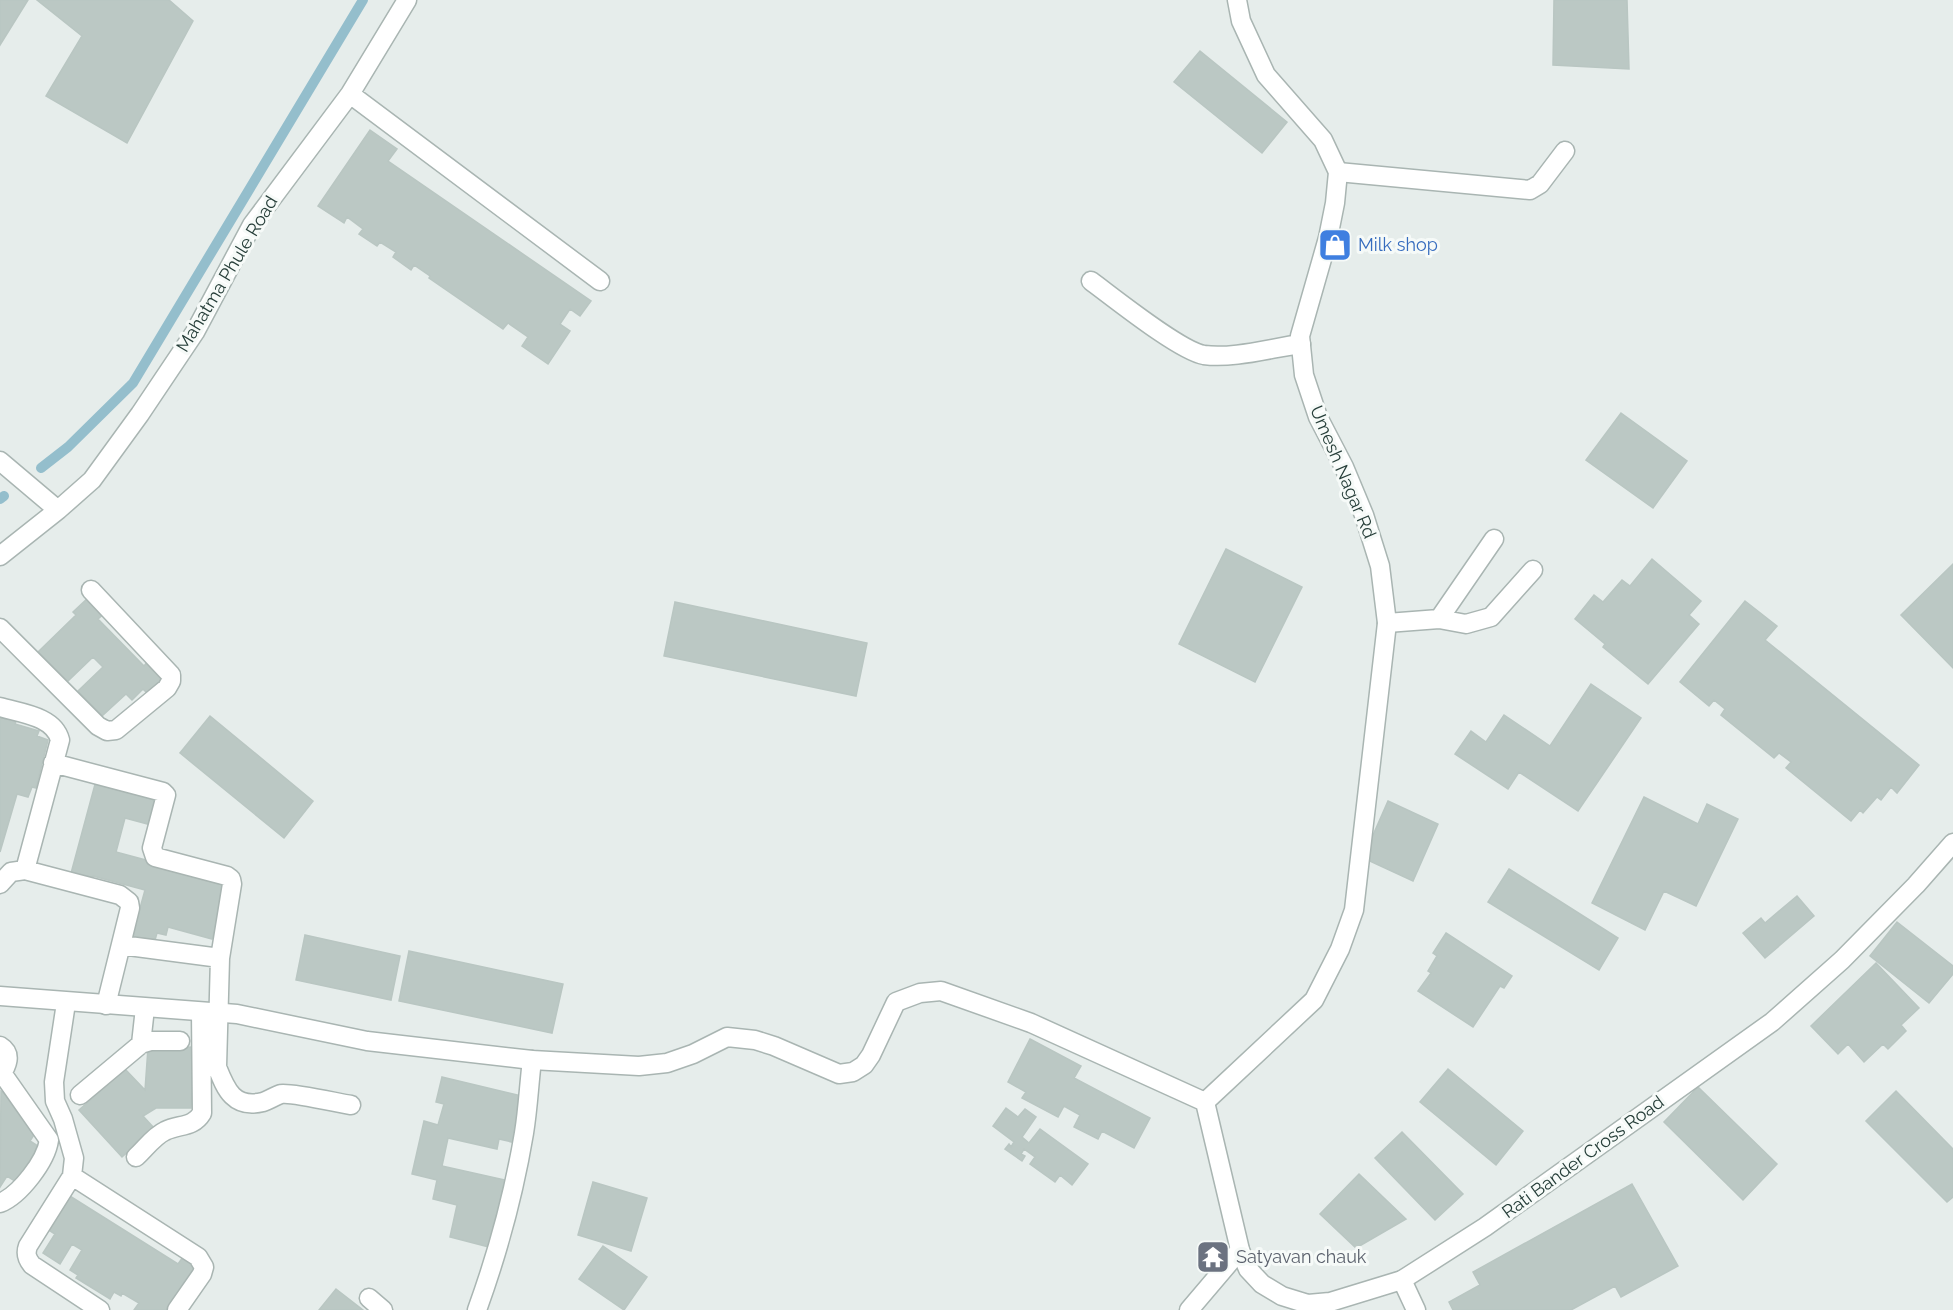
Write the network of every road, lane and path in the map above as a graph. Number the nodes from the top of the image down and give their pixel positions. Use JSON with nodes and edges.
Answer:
{"nodes":[{"id":1,"x":407,"y":0,"type":"edge"},
{"id":2,"x":1237,"y":0,"type":"edge"},
{"id":3,"x":350,"y":94,"type":"junction"},
{"id":4,"x":1565,"y":150,"type":"dead end"},
{"id":5,"x":1338,"y":172,"type":"junction"},
{"id":6,"x":600,"y":281,"type":"dead end"},
{"id":7,"x":1091,"y":281,"type":"dead end"},
{"id":8,"x":1301,"y":344,"type":"junction"},
{"id":9,"x":0,"y":461,"type":"edge"},
{"id":10,"x":58,"y":510,"type":"junction"},
{"id":11,"x":1494,"y":539,"type":"dead end"},
{"id":12,"x":0,"y":556,"type":"edge"},
{"id":13,"x":1533,"y":570,"type":"dead end"},
{"id":14,"x":92,"y":590,"type":"dead end"},
{"id":15,"x":1439,"y":619,"type":"junction"},
{"id":16,"x":1387,"y":622,"type":"junction"},
{"id":17,"x":0,"y":628,"type":"edge"},
{"id":18,"x":0,"y":708,"type":"edge"},
{"id":19,"x":53,"y":763,"type":"junction"},
{"id":20,"x":1953,"y":843,"type":"edge"},
{"id":21,"x":25,"y":870,"type":"junction"},
{"id":22,"x":0,"y":884,"type":"edge"},
{"id":23,"x":121,"y":945,"type":"junction"},
{"id":24,"x":220,"y":958,"type":"junction"},
{"id":25,"x":0,"y":996,"type":"edge"},
{"id":26,"x":66,"y":1003,"type":"junction"},
{"id":27,"x":106,"y":1005,"type":"junction"},
{"id":28,"x":145,"y":1008,"type":"junction"},
{"id":29,"x":210,"y":1013,"type":"junction"},
{"id":30,"x":180,"y":1041,"type":"dead end"},
{"id":31,"x":141,"y":1044,"type":"junction"},
{"id":32,"x":0,"y":1046,"type":"edge"},
{"id":33,"x":532,"y":1060,"type":"junction"},
{"id":34,"x":1,"y":1075,"type":"edge"},
{"id":35,"x":80,"y":1095,"type":"dead end"},
{"id":36,"x":1205,"y":1102,"type":"junction"},
{"id":37,"x":351,"y":1105,"type":"dead end"},
{"id":38,"x":136,"y":1157,"type":"dead end"},
{"id":39,"x":72,"y":1176,"type":"junction"},
{"id":40,"x":0,"y":1203,"type":"edge"},
{"id":41,"x":1240,"y":1250,"type":"junction"},
{"id":42,"x":1402,"y":1280,"type":"junction"},
{"id":43,"x":100,"y":1310,"type":"edge"},
{"id":44,"x":177,"y":1310,"type":"edge"},
{"id":45,"x":477,"y":1310,"type":"edge"},
{"id":46,"x":1189,"y":1310,"type":"edge"},
{"id":47,"x":1416,"y":1310,"type":"edge"}],
"edges":[{"from":1,"to":3,"type":"street","name":"Mahatma Phule Road"},
{"from":2,"to":5,"type":"street"},
{"from":3,"to":6,"type":"street"},
{"from":3,"to":10,"type":"street","name":"Mahatma Phule Road"},
{"from":4,"to":5,"type":"street"},
{"from":5,"to":8,"type":"street","name":"Umesh Nagar Rd"},
{"from":7,"to":8,"type":"street"},
{"from":8,"to":16,"type":"street","name":"Umesh Nagar Rd"},
{"from":9,"to":10,"type":"street"},
{"from":10,"to":12,"type":"street","name":"Mahatma Phule Road"},
{"from":11,"to":15,"type":"street"},
{"from":13,"to":15,"type":"street"},
{"from":14,"to":17,"type":"street"},
{"from":15,"to":16,"type":"street"},
{"from":16,"to":36,"type":"street","name":"Umesh Nagar Rd"},
{"from":18,"to":19,"type":"street"},
{"from":19,"to":21,"type":"street"},
{"from":19,"to":24,"type":"street"},
{"from":20,"to":42,"type":"street","name":"Rati Bander Cross Road"},
{"from":21,"to":22,"type":"street"},
{"from":21,"to":23,"type":"street"},
{"from":23,"to":24,"type":"street"},
{"from":23,"to":27,"type":"street"},
{"from":24,"to":29,"type":"street"},
{"from":25,"to":26,"type":"street"},
{"from":26,"to":27,"type":"street"},
{"from":26,"to":39,"type":"street"},
{"from":27,"to":28,"type":"street"},
{"from":28,"to":29,"type":"street"},
{"from":28,"to":31,"type":"street"},
{"from":29,"to":33,"type":"street"},
{"from":29,"to":37,"type":"street"},
{"from":29,"to":38,"type":"street"},
{"from":30,"to":31,"type":"street"},
{"from":31,"to":35,"type":"street"},
{"from":32,"to":34,"type":"street"},
{"from":33,"to":36,"type":"street"},
{"from":33,"to":45,"type":"street"},
{"from":34,"to":40,"type":"street"},
{"from":36,"to":41,"type":"street","name":"Rati Bander Cross Road"},
{"from":39,"to":43,"type":"street"},
{"from":39,"to":44,"type":"street"},
{"from":41,"to":42,"type":"street","name":"Rati Bander Cross Road"},
{"from":41,"to":46,"type":"street"},
{"from":42,"to":47,"type":"street"}]}
